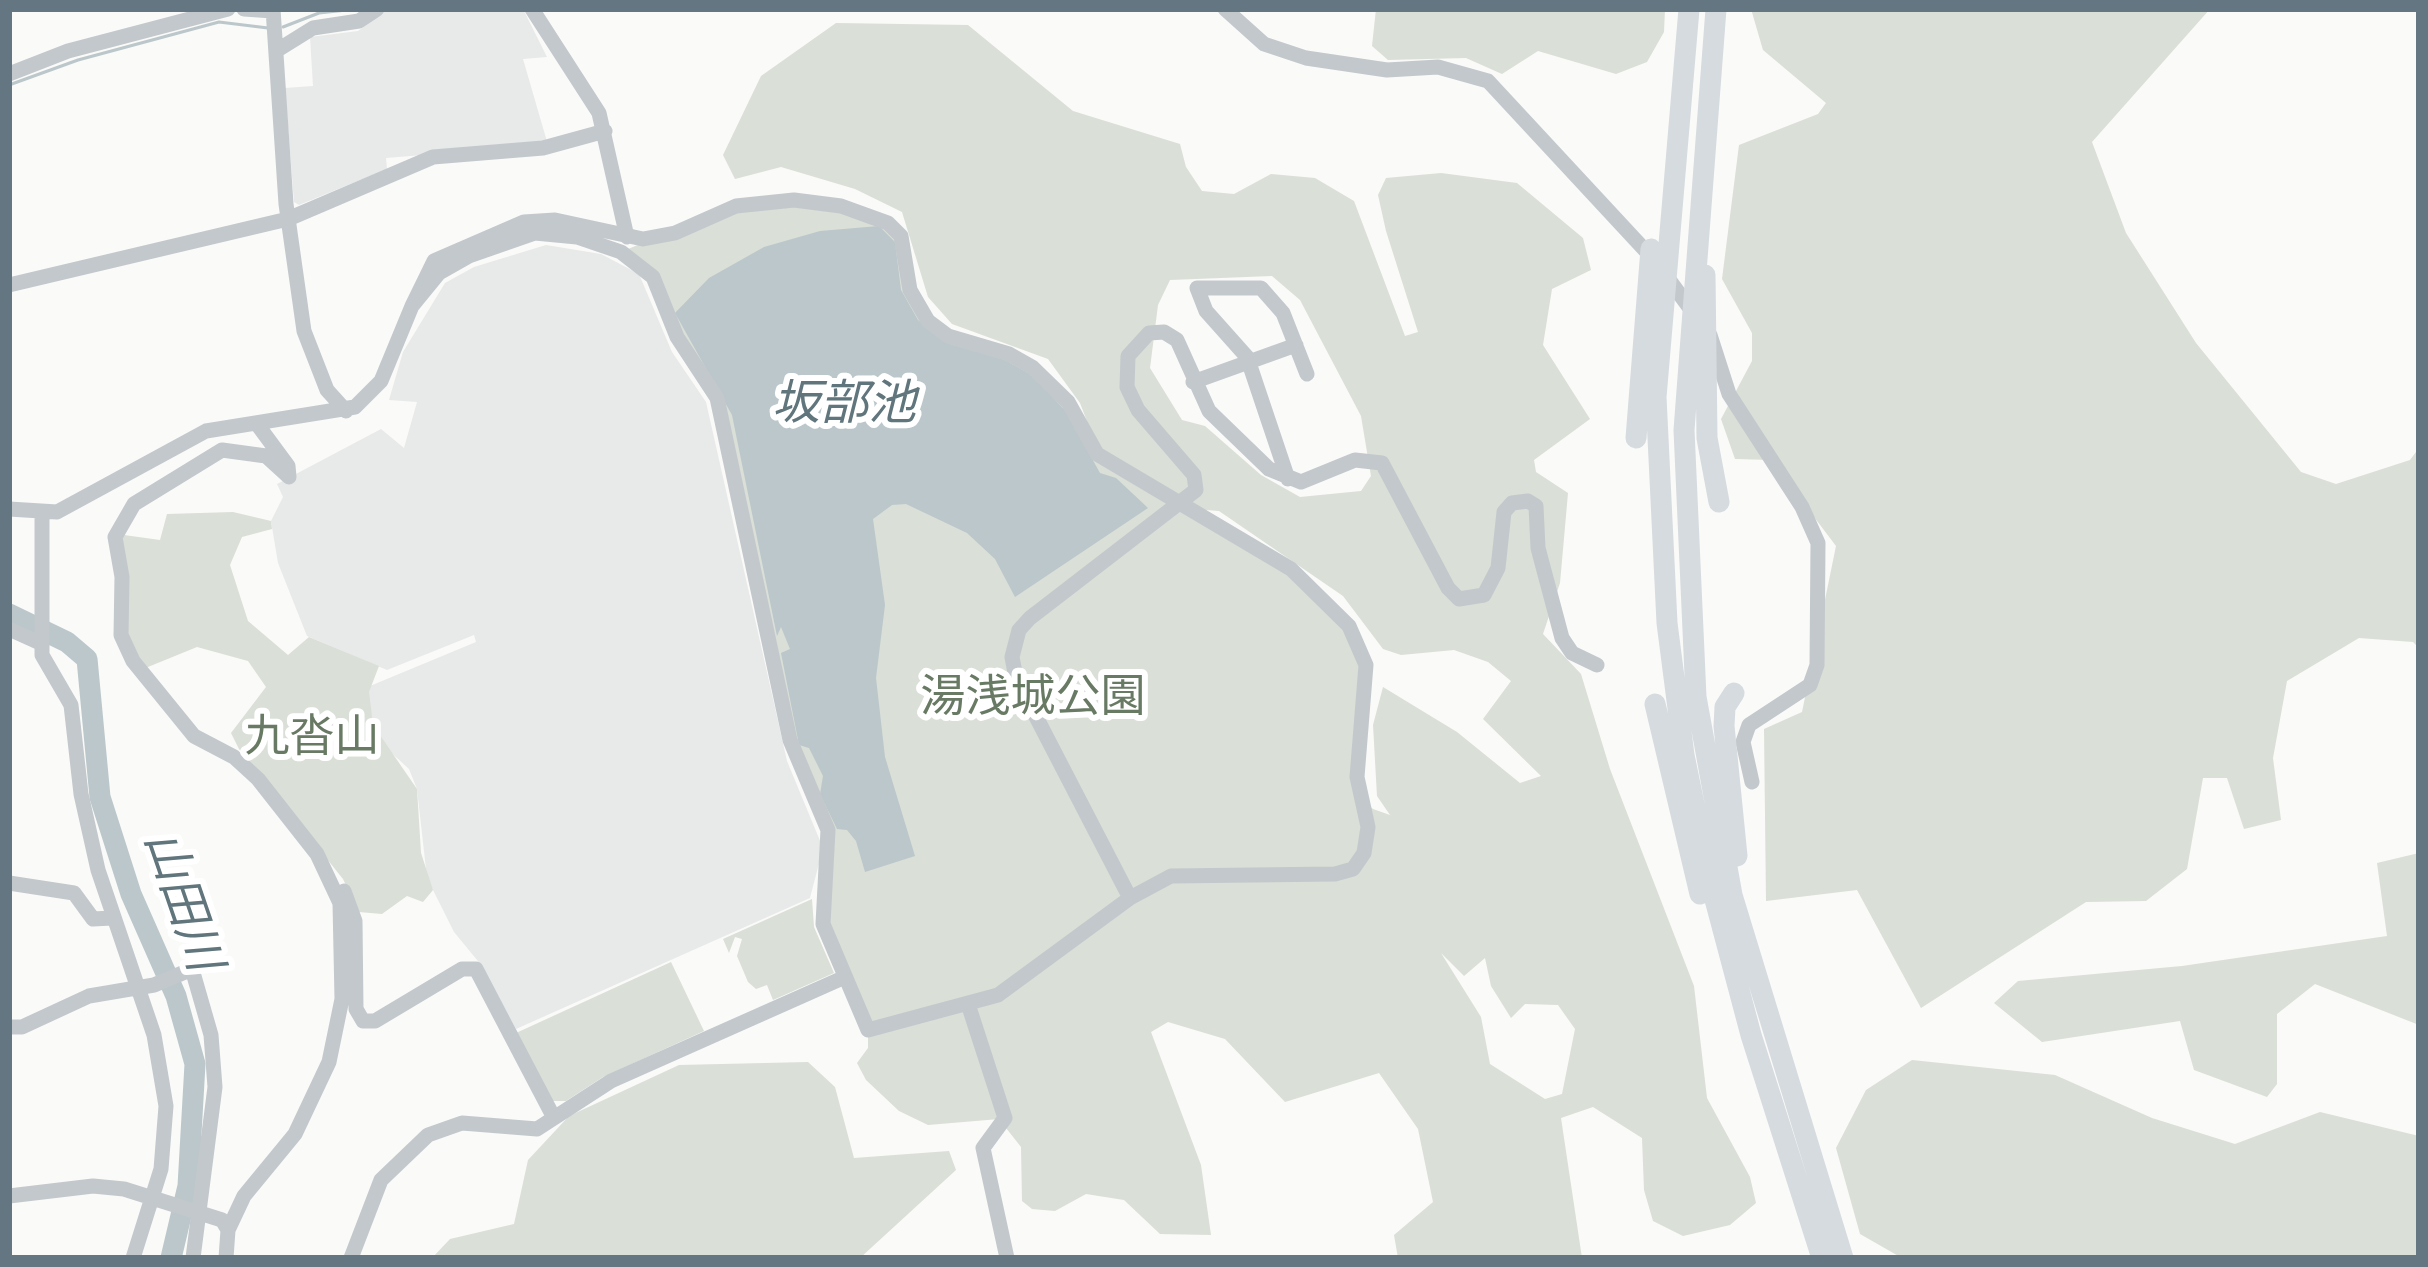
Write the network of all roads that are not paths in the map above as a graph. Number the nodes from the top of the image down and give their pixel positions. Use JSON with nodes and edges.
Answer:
{"nodes":[{"id":1,"x":227,"y":9,"type":"edge"},
{"id":2,"x":244,"y":9,"type":"edge"},
{"id":3,"x":376,"y":9,"type":"edge"},
{"id":4,"x":532,"y":9,"type":"edge"},
{"id":5,"x":1225,"y":9,"type":"edge"},
{"id":6,"x":273,"y":13,"type":"edge"},
{"id":7,"x":1688,"y":16,"type":"edge"},
{"id":8,"x":1716,"y":16,"type":"edge"},
{"id":9,"x":155,"y":17,"type":"edge"},
{"id":10,"x":275,"y":45,"type":"junction"},
{"id":11,"x":9,"y":74,"type":"edge"},
{"id":12,"x":605,"y":131,"type":"junction"},
{"id":13,"x":288,"y":219,"type":"junction"},
{"id":14,"x":627,"y":237,"type":"junction"},
{"id":15,"x":9,"y":285,"type":"edge"},
{"id":16,"x":412,"y":306,"type":"junction"},
{"id":17,"x":1295,"y":345,"type":"junction"},
{"id":18,"x":1249,"y":362,"type":"junction"},
{"id":19,"x":1307,"y":374,"type":"dead end"},
{"id":20,"x":1193,"y":382,"type":"junction"},
{"id":21,"x":1647,"y":391,"type":"junction"},
{"id":22,"x":346,"y":410,"type":"junction"},
{"id":23,"x":257,"y":424,"type":"junction"},
{"id":24,"x":1636,"y":438,"type":"dead end"},
{"id":25,"x":1288,"y":479,"type":"junction"},
{"id":26,"x":1719,"y":502,"type":"dead end"},
{"id":27,"x":1183,"y":504,"type":"junction"},
{"id":28,"x":9,"y":509,"type":"edge"},
{"id":29,"x":42,"y":514,"type":"junction"},
{"id":30,"x":9,"y":629,"type":"edge"},
{"id":31,"x":40,"y":643,"type":"junction"},
{"id":32,"x":1597,"y":665,"type":"dead end"},
{"id":33,"x":1734,"y":693,"type":"dead end"},
{"id":34,"x":1655,"y":704,"type":"dead end"},
{"id":35,"x":1752,"y":782,"type":"dead end"},
{"id":36,"x":329,"y":873,"type":"junction"},
{"id":37,"x":9,"y":883,"type":"edge"},
{"id":38,"x":1130,"y":898,"type":"junction"},
{"id":39,"x":112,"y":918,"type":"junction"},
{"id":40,"x":845,"y":977,"type":"junction"},
{"id":41,"x":134,"y":989,"type":"junction"},
{"id":42,"x":968,"y":1004,"type":"junction"},
{"id":43,"x":9,"y":1027,"type":"edge"},
{"id":44,"x":1751,"y":1035,"type":"junction"},
{"id":45,"x":1777,"y":1053,"type":"junction"},
{"id":46,"x":553,"y":1116,"type":"junction"},
{"id":47,"x":1790,"y":1128,"type":"junction"},
{"id":48,"x":9,"y":1196,"type":"edge"},
{"id":49,"x":157,"y":1198,"type":"junction"},
{"id":50,"x":199,"y":1211,"type":"junction"},
{"id":51,"x":228,"y":1231,"type":"junction"},
{"id":52,"x":1823,"y":1242,"type":"edge"},
{"id":53,"x":133,"y":1258,"type":"edge"},
{"id":54,"x":193,"y":1258,"type":"edge"},
{"id":55,"x":226,"y":1258,"type":"edge"},
{"id":56,"x":351,"y":1258,"type":"edge"},
{"id":57,"x":1006,"y":1258,"type":"edge"},
{"id":58,"x":1843,"y":1258,"type":"edge"}],
"edges":[{"from":1,"to":9,"type":"street"},
{"from":2,"to":6,"type":"street"},
{"from":3,"to":10,"type":"street"},
{"from":4,"to":12,"type":"street"},
{"from":5,"to":35,"type":"street"},
{"from":6,"to":10,"type":"street"},
{"from":7,"to":21,"type":"highway"},
{"from":8,"to":26,"type":"highway"},
{"from":8,"to":45,"type":"highway"},
{"from":9,"to":11,"type":"street"},
{"from":10,"to":13,"type":"street"},
{"from":12,"to":13,"type":"street"},
{"from":12,"to":14,"type":"street"},
{"from":13,"to":15,"type":"street"},
{"from":13,"to":22,"type":"street"},
{"from":14,"to":16,"type":"street"},
{"from":14,"to":27,"type":"street"},
{"from":16,"to":22,"type":"street"},
{"from":16,"to":40,"type":"street"},
{"from":17,"to":18,"type":"street"},
{"from":17,"to":18,"type":"street"},
{"from":17,"to":19,"type":"street"},
{"from":18,"to":20,"type":"street"},
{"from":18,"to":25,"type":"street"},
{"from":20,"to":25,"type":"street"},
{"from":20,"to":27,"type":"street"},
{"from":21,"to":24,"type":"highway"},
{"from":21,"to":44,"type":"highway"},
{"from":22,"to":23,"type":"street"},
{"from":23,"to":29,"type":"street"},
{"from":23,"to":36,"type":"street"},
{"from":25,"to":32,"type":"street"},
{"from":27,"to":38,"type":"street"},
{"from":27,"to":38,"type":"street"},
{"from":28,"to":29,"type":"street"},
{"from":29,"to":31,"type":"street"},
{"from":30,"to":31,"type":"street"},
{"from":31,"to":39,"type":"street"},
{"from":33,"to":45,"type":"highway"},
{"from":34,"to":44,"type":"highway"},
{"from":36,"to":46,"type":"street"},
{"from":36,"to":51,"type":"street"},
{"from":37,"to":39,"type":"street"},
{"from":38,"to":42,"type":"street"},
{"from":39,"to":41,"type":"street"},
{"from":40,"to":42,"type":"street"},
{"from":40,"to":46,"type":"street"},
{"from":41,"to":43,"type":"street"},
{"from":41,"to":49,"type":"street"},
{"from":41,"to":50,"type":"street"},
{"from":42,"to":57,"type":"street"},
{"from":44,"to":47,"type":"highway"},
{"from":45,"to":47,"type":"highway"},
{"from":46,"to":56,"type":"street"},
{"from":47,"to":52,"type":"highway"},
{"from":48,"to":49,"type":"street"},
{"from":49,"to":50,"type":"street"},
{"from":49,"to":53,"type":"street"},
{"from":50,"to":51,"type":"street"},
{"from":50,"to":54,"type":"street"},
{"from":51,"to":55,"type":"street"},
{"from":52,"to":58,"type":"highway"}]}
